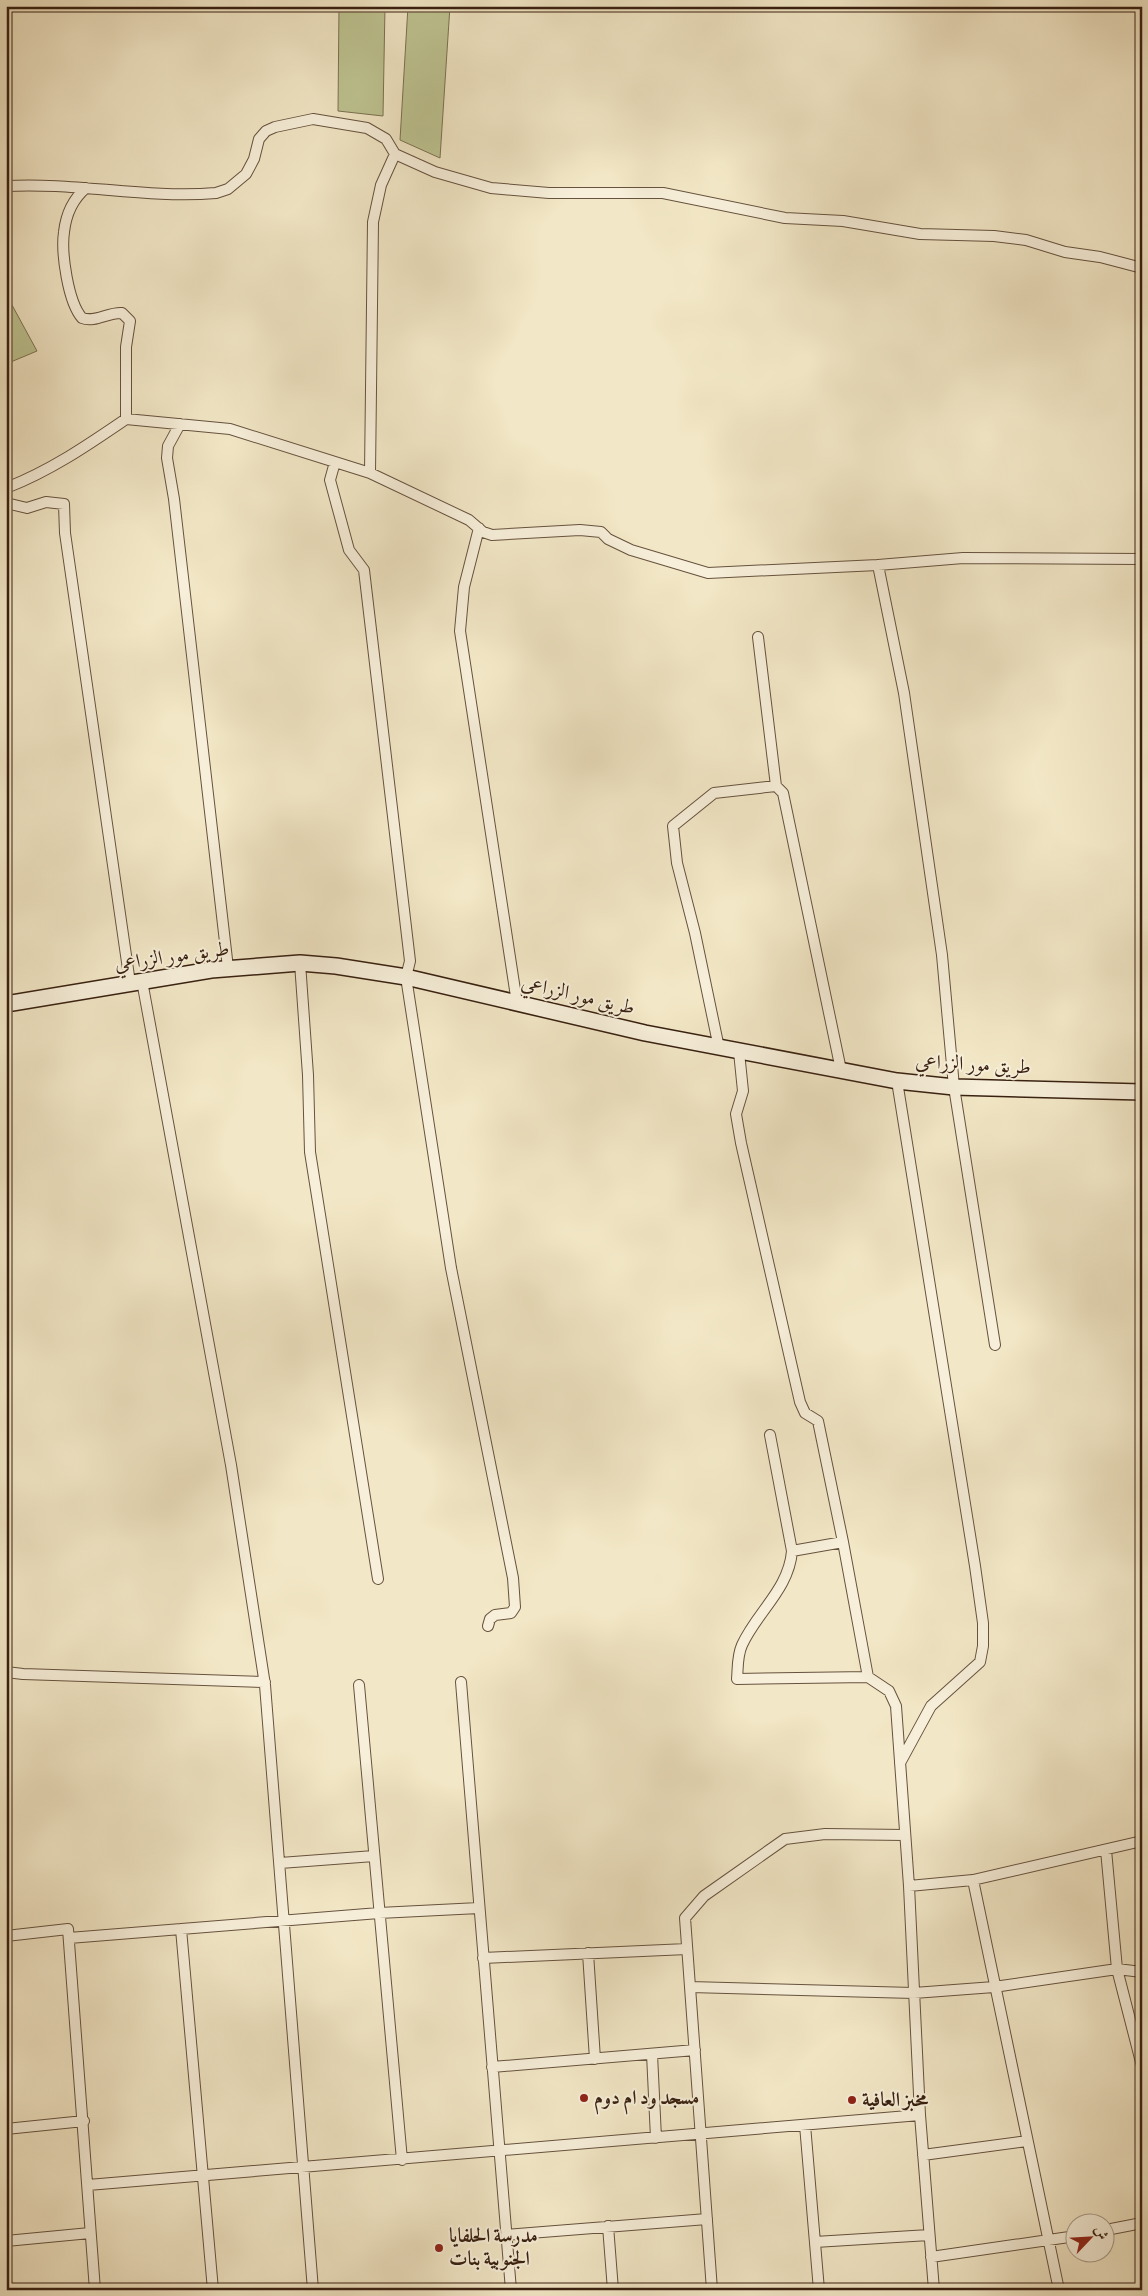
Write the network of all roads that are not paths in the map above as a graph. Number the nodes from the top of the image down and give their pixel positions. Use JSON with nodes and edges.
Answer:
{"nodes":[{"id":1,"x":395,"y":154,"type":"junction"},
{"id":2,"x":6,"y":186,"type":"edge"},
{"id":3,"x":86,"y":188,"type":"junction"},
{"id":4,"x":1142,"y":268,"type":"edge"},
{"id":5,"x":126,"y":419,"type":"junction"},
{"id":6,"x":180,"y":424,"type":"junction"},
{"id":7,"x":335,"y":462,"type":"junction"},
{"id":8,"x":370,"y":473,"type":"junction"},
{"id":9,"x":6,"y":488,"type":"edge"},
{"id":10,"x":6,"y":503,"type":"edge"},
{"id":11,"x":478,"y":528,"type":"junction"},
{"id":12,"x":1142,"y":560,"type":"edge"},
{"id":13,"x":878,"y":565,"type":"junction"},
{"id":14,"x":758,"y":637,"type":"dead end"},
{"id":15,"x":776,"y":786,"type":"junction"},
{"id":16,"x":300,"y":963,"type":"junction"},
{"id":17,"x":228,"y":968,"type":"junction"},
{"id":18,"x":406,"y":977,"type":"junction"},
{"id":19,"x":136,"y":982,"type":"junction"},
{"id":20,"x":518,"y":1003,"type":"junction"},
{"id":21,"x":6,"y":1004,"type":"edge"},
{"id":22,"x":719,"y":1048,"type":"junction"},
{"id":23,"x":739,"y":1052,"type":"junction"},
{"id":24,"x":841,"y":1070,"type":"junction"},
{"id":25,"x":897,"y":1080,"type":"junction"},
{"id":26,"x":954,"y":1087,"type":"junction"},
{"id":27,"x":1142,"y":1092,"type":"edge"},
{"id":28,"x":995,"y":1345,"type":"dead end"},
{"id":29,"x":770,"y":1435,"type":"dead end"},
{"id":30,"x":843,"y":1542,"type":"junction"},
{"id":31,"x":792,"y":1551,"type":"junction"},
{"id":32,"x":378,"y":1578,"type":"dead end"},
{"id":33,"x":488,"y":1626,"type":"dead end"},
{"id":34,"x":6,"y":1672,"type":"edge"},
{"id":35,"x":868,"y":1678,"type":"junction"},
{"id":36,"x":265,"y":1682,"type":"junction"},
{"id":37,"x":461,"y":1682,"type":"dead end"},
{"id":38,"x":359,"y":1686,"type":"dead end"},
{"id":39,"x":900,"y":1763,"type":"junction"},
{"id":40,"x":905,"y":1836,"type":"junction"},
{"id":41,"x":1142,"y":1841,"type":"edge"},
{"id":42,"x":1106,"y":1850,"type":"junction"},
{"id":43,"x":374,"y":1856,"type":"junction"},
{"id":44,"x":280,"y":1863,"type":"junction"},
{"id":45,"x":973,"y":1880,"type":"junction"},
{"id":46,"x":909,"y":1886,"type":"junction"},
{"id":47,"x":479,"y":1908,"type":"junction"},
{"id":48,"x":380,"y":1913,"type":"junction"},
{"id":49,"x":284,"y":1920,"type":"junction"},
{"id":50,"x":181,"y":1929,"type":"junction"},
{"id":51,"x":6,"y":1936,"type":"edge"},
{"id":52,"x":69,"y":1938,"type":"junction"},
{"id":53,"x":687,"y":1948,"type":"junction"},
{"id":54,"x":588,"y":1953,"type":"junction"},
{"id":55,"x":483,"y":1958,"type":"junction"},
{"id":56,"x":1117,"y":1969,"type":"junction"},
{"id":57,"x":1142,"y":1972,"type":"edge"},
{"id":58,"x":690,"y":1987,"type":"junction"},
{"id":59,"x":994,"y":1987,"type":"junction"},
{"id":60,"x":914,"y":1993,"type":"junction"},
{"id":61,"x":695,"y":2050,"type":"junction"},
{"id":62,"x":652,"y":2054,"type":"junction"},
{"id":63,"x":595,"y":2058,"type":"junction"},
{"id":64,"x":1142,"y":2066,"type":"edge"},
{"id":65,"x":492,"y":2067,"type":"junction"},
{"id":66,"x":920,"y":2115,"type":"junction"},
{"id":67,"x":84,"y":2121,"type":"junction"},
{"id":68,"x":805,"y":2125,"type":"junction"},
{"id":69,"x":6,"y":2129,"type":"edge"},
{"id":70,"x":701,"y":2134,"type":"junction"},
{"id":71,"x":656,"y":2138,"type":"junction"},
{"id":72,"x":1027,"y":2141,"type":"junction"},
{"id":73,"x":498,"y":2152,"type":"junction"},
{"id":74,"x":923,"y":2155,"type":"junction"},
{"id":75,"x":402,"y":2160,"type":"junction"},
{"id":76,"x":304,"y":2168,"type":"junction"},
{"id":77,"x":203,"y":2174,"type":"junction"},
{"id":78,"x":88,"y":2185,"type":"junction"},
{"id":79,"x":707,"y":2219,"type":"junction"},
{"id":80,"x":1142,"y":2223,"type":"edge"},
{"id":81,"x":608,"y":2226,"type":"junction"},
{"id":82,"x":1116,"y":2228,"type":"edge"},
{"id":83,"x":90,"y":2233,"type":"junction"},
{"id":84,"x":506,"y":2234,"type":"junction"},
{"id":85,"x":929,"y":2235,"type":"junction"},
{"id":86,"x":1066,"y":2238,"type":"edge"},
{"id":87,"x":6,"y":2241,"type":"edge"},
{"id":88,"x":1050,"y":2241,"type":"junction"},
{"id":89,"x":815,"y":2242,"type":"junction"},
{"id":90,"x":931,"y":2257,"type":"junction"},
{"id":91,"x":95,"y":2290,"type":"edge"},
{"id":92,"x":213,"y":2290,"type":"edge"},
{"id":93,"x":313,"y":2290,"type":"edge"},
{"id":94,"x":511,"y":2290,"type":"edge"},
{"id":95,"x":613,"y":2290,"type":"edge"},
{"id":96,"x":712,"y":2290,"type":"edge"},
{"id":97,"x":819,"y":2290,"type":"edge"},
{"id":98,"x":934,"y":2290,"type":"edge"},
{"id":99,"x":1059,"y":2290,"type":"edge"}],
"edges":[{"from":1,"to":3,"type":"street"},
{"from":1,"to":4,"type":"street"},
{"from":1,"to":8,"type":"street"},
{"from":2,"to":3,"type":"street"},
{"from":3,"to":5,"type":"street"},
{"from":5,"to":6,"type":"street"},
{"from":5,"to":9,"type":"street"},
{"from":6,"to":7,"type":"street"},
{"from":6,"to":17,"type":"street"},
{"from":7,"to":8,"type":"street"},
{"from":7,"to":18,"type":"street"},
{"from":8,"to":11,"type":"street"},
{"from":10,"to":19,"type":"street"},
{"from":11,"to":13,"type":"street"},
{"from":11,"to":20,"type":"street"},
{"from":12,"to":13,"type":"street"},
{"from":13,"to":26,"type":"street"},
{"from":14,"to":15,"type":"street"},
{"from":15,"to":22,"type":"street"},
{"from":15,"to":24,"type":"street"},
{"from":16,"to":17,"type":"street","name":"طريق مور الزراعي"},
{"from":16,"to":18,"type":"street","name":"طريق مور الزراعي"},
{"from":16,"to":32,"type":"street"},
{"from":17,"to":19,"type":"street","name":"طريق مور الزراعي"},
{"from":18,"to":20,"type":"street","name":"طريق مور الزراعي"},
{"from":18,"to":33,"type":"street"},
{"from":19,"to":21,"type":"street","name":"طريق مور الزراعي"},
{"from":19,"to":36,"type":"street"},
{"from":20,"to":22,"type":"street","name":"طريق مور الزراعي"},
{"from":22,"to":23,"type":"street","name":"طريق مور الزراعي"},
{"from":23,"to":24,"type":"street","name":"طريق مور الزراعي"},
{"from":23,"to":30,"type":"street"},
{"from":24,"to":25,"type":"street","name":"طريق مور الزراعي"},
{"from":25,"to":26,"type":"street","name":"طريق مور الزراعي"},
{"from":25,"to":39,"type":"street"},
{"from":26,"to":27,"type":"street","name":"طريق مور الزراعي"},
{"from":26,"to":28,"type":"street"},
{"from":29,"to":31,"type":"street"},
{"from":30,"to":31,"type":"street"},
{"from":30,"to":35,"type":"street"},
{"from":31,"to":35,"type":"street"},
{"from":34,"to":36,"type":"street"},
{"from":35,"to":39,"type":"street"},
{"from":36,"to":44,"type":"street"},
{"from":37,"to":47,"type":"street"},
{"from":38,"to":43,"type":"street"},
{"from":39,"to":40,"type":"street"},
{"from":40,"to":46,"type":"street"},
{"from":40,"to":53,"type":"street"},
{"from":41,"to":42,"type":"street"},
{"from":42,"to":45,"type":"street"},
{"from":42,"to":56,"type":"street"},
{"from":43,"to":44,"type":"street"},
{"from":43,"to":48,"type":"street"},
{"from":44,"to":49,"type":"street"},
{"from":45,"to":46,"type":"street"},
{"from":45,"to":59,"type":"street"},
{"from":46,"to":60,"type":"street"},
{"from":47,"to":48,"type":"street"},
{"from":47,"to":55,"type":"street"},
{"from":48,"to":49,"type":"street"},
{"from":48,"to":75,"type":"street"},
{"from":49,"to":50,"type":"street"},
{"from":49,"to":76,"type":"street"},
{"from":50,"to":52,"type":"street"},
{"from":50,"to":77,"type":"street"},
{"from":51,"to":52,"type":"street"},
{"from":52,"to":67,"type":"street"},
{"from":53,"to":54,"type":"street"},
{"from":53,"to":58,"type":"street"},
{"from":54,"to":55,"type":"street"},
{"from":54,"to":63,"type":"street"},
{"from":55,"to":65,"type":"street"},
{"from":56,"to":57,"type":"street"},
{"from":56,"to":59,"type":"street"},
{"from":56,"to":64,"type":"street"},
{"from":58,"to":60,"type":"street"},
{"from":58,"to":61,"type":"street"},
{"from":59,"to":60,"type":"street"},
{"from":59,"to":72,"type":"street"},
{"from":60,"to":66,"type":"street"},
{"from":61,"to":62,"type":"street"},
{"from":61,"to":70,"type":"street"},
{"from":62,"to":63,"type":"street"},
{"from":62,"to":71,"type":"street"},
{"from":63,"to":65,"type":"street"},
{"from":65,"to":73,"type":"street"},
{"from":66,"to":68,"type":"street"},
{"from":66,"to":74,"type":"street"},
{"from":67,"to":69,"type":"street"},
{"from":67,"to":78,"type":"street"},
{"from":68,"to":70,"type":"street"},
{"from":68,"to":89,"type":"street"},
{"from":70,"to":71,"type":"street"},
{"from":70,"to":79,"type":"street"},
{"from":71,"to":73,"type":"street"},
{"from":72,"to":74,"type":"street"},
{"from":72,"to":88,"type":"street"},
{"from":73,"to":75,"type":"street"},
{"from":73,"to":84,"type":"street"},
{"from":74,"to":85,"type":"street"},
{"from":75,"to":76,"type":"street"},
{"from":76,"to":77,"type":"street"},
{"from":76,"to":93,"type":"street"},
{"from":77,"to":78,"type":"street"},
{"from":77,"to":92,"type":"street"},
{"from":78,"to":83,"type":"street"},
{"from":79,"to":81,"type":"street"},
{"from":79,"to":96,"type":"street"},
{"from":80,"to":82,"type":"street"},
{"from":81,"to":84,"type":"street"},
{"from":81,"to":95,"type":"street"},
{"from":83,"to":87,"type":"street"},
{"from":83,"to":91,"type":"street"},
{"from":84,"to":94,"type":"street"},
{"from":85,"to":89,"type":"street"},
{"from":85,"to":90,"type":"street"},
{"from":86,"to":88,"type":"street"},
{"from":88,"to":90,"type":"street"},
{"from":88,"to":99,"type":"street"},
{"from":89,"to":97,"type":"street"},
{"from":90,"to":98,"type":"street"}]}
